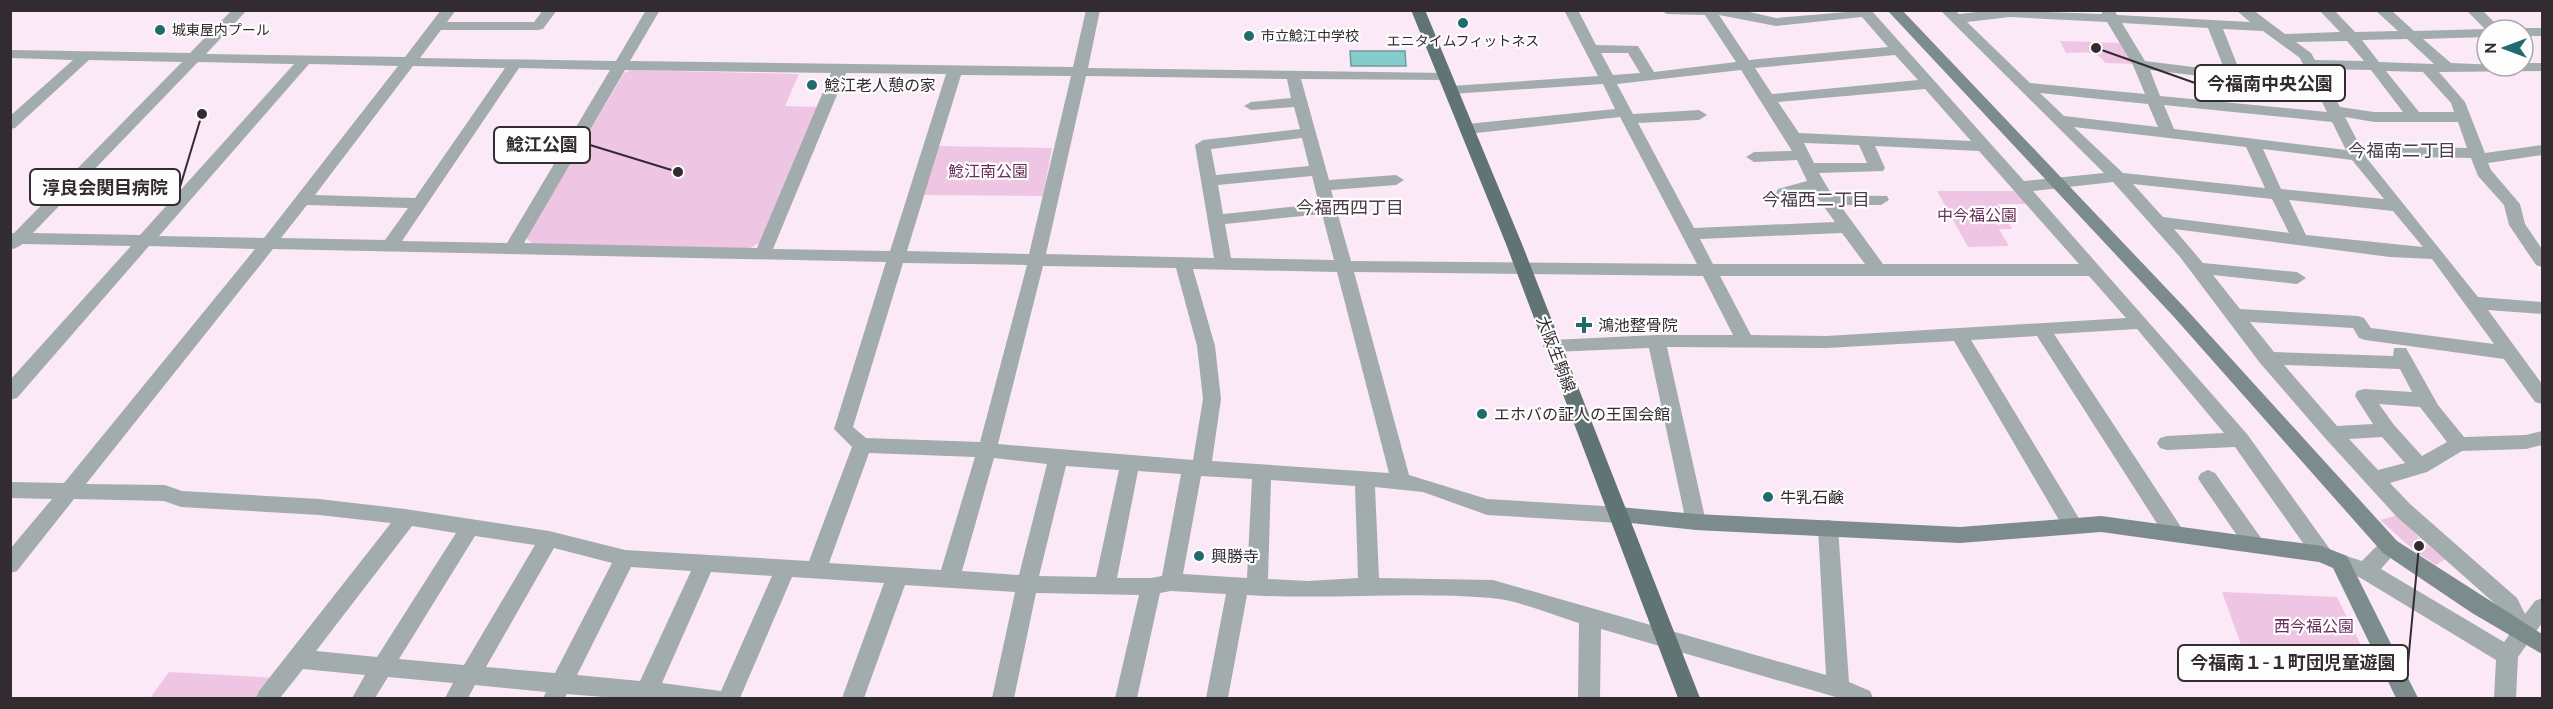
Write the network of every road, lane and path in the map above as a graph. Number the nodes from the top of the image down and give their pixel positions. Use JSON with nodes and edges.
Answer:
{"nodes":[{"id":1,"x":240,"y":10,"type":"edge"},
{"id":2,"x":448,"y":10,"type":"edge"},
{"id":3,"x":550,"y":10,"type":"edge"},
{"id":4,"x":653,"y":10,"type":"edge"},
{"id":5,"x":1093,"y":10,"type":"edge"},
{"id":6,"x":1418,"y":10,"type":"edge"},
{"id":7,"x":1571,"y":10,"type":"edge"},
{"id":8,"x":1667,"y":10,"type":"edge"},
{"id":9,"x":1894,"y":10,"type":"edge"},
{"id":10,"x":2243,"y":10,"type":"edge"},
{"id":11,"x":2326,"y":10,"type":"edge"},
{"id":12,"x":2382,"y":10,"type":"edge"},
{"id":13,"x":1709,"y":11,"type":"edge"},
{"id":14,"x":1864,"y":12,"type":"edge"},
{"id":15,"x":1952,"y":15,"type":"edge"},
{"id":16,"x":2110,"y":15,"type":"edge"},
{"id":17,"x":2214,"y":25,"type":"junction"},
{"id":18,"x":437,"y":26,"type":"junction"},
{"id":19,"x":2266,"y":27,"type":"junction"},
{"id":20,"x":2475,"y":33,"type":"edge"},
{"id":21,"x":2411,"y":35,"type":"junction"},
{"id":22,"x":2281,"y":38,"type":"junction"},
{"id":23,"x":2352,"y":38,"type":"junction"},
{"id":24,"x":1591,"y":49,"type":"junction"},
{"id":25,"x":1897,"y":50,"type":"junction"},
{"id":26,"x":10,"y":54,"type":"edge"},
{"id":27,"x":85,"y":56,"type":"junction"},
{"id":28,"x":195,"y":57,"type":"junction"},
{"id":29,"x":305,"y":60,"type":"junction"},
{"id":30,"x":409,"y":62,"type":"junction"},
{"id":31,"x":515,"y":64,"type":"junction"},
{"id":32,"x":623,"y":64,"type":"junction"},
{"id":33,"x":2310,"y":64,"type":"junction"},
{"id":34,"x":1745,"y":65,"type":"junction"},
{"id":35,"x":2140,"y":65,"type":"junction"},
{"id":36,"x":2376,"y":67,"type":"junction"},
{"id":37,"x":2540,"y":67,"type":"edge"},
{"id":38,"x":841,"y":68,"type":"junction"},
{"id":39,"x":2448,"y":68,"type":"junction"},
{"id":40,"x":955,"y":69,"type":"junction"},
{"id":41,"x":2427,"y":69,"type":"junction"},
{"id":42,"x":1080,"y":72,"type":"junction"},
{"id":43,"x":1293,"y":75,"type":"junction"},
{"id":44,"x":1650,"y":77,"type":"junction"},
{"id":45,"x":2235,"y":77,"type":"junction"},
{"id":46,"x":1608,"y":80,"type":"junction"},
{"id":47,"x":1448,"y":83,"type":"junction"},
{"id":48,"x":1928,"y":84,"type":"junction"},
{"id":49,"x":2321,"y":86,"type":"junction"},
{"id":50,"x":2025,"y":87,"type":"junction"},
{"id":51,"x":1767,"y":99,"type":"junction"},
{"id":52,"x":2155,"y":99,"type":"junction"},
{"id":53,"x":1298,"y":102,"type":"junction"},
{"id":54,"x":1251,"y":106,"type":"dead end"},
{"id":55,"x":2335,"y":114,"type":"junction"},
{"id":56,"x":1627,"y":115,"type":"junction"},
{"id":57,"x":1699,"y":115,"type":"dead end"},
{"id":58,"x":2414,"y":116,"type":"junction"},
{"id":59,"x":2462,"y":117,"type":"junction"},
{"id":60,"x":2058,"y":120,"type":"junction"},
{"id":61,"x":10,"y":124,"type":"edge"},
{"id":62,"x":1467,"y":129,"type":"junction"},
{"id":63,"x":1307,"y":133,"type":"junction"},
{"id":64,"x":2168,"y":133,"type":"junction"},
{"id":65,"x":1794,"y":138,"type":"junction"},
{"id":66,"x":1865,"y":141,"type":"junction"},
{"id":67,"x":2252,"y":143,"type":"junction"},
{"id":68,"x":1983,"y":146,"type":"junction"},
{"id":69,"x":2542,"y":150,"type":"edge"},
{"id":70,"x":2356,"y":153,"type":"junction"},
{"id":71,"x":2477,"y":156,"type":"junction"},
{"id":72,"x":1754,"y":157,"type":"dead end"},
{"id":73,"x":1805,"y":161,"type":"junction"},
{"id":74,"x":2118,"y":177,"type":"junction"},
{"id":75,"x":1320,"y":178,"type":"junction"},
{"id":76,"x":1396,"y":180,"type":"dead end"},
{"id":77,"x":1209,"y":181,"type":"junction"},
{"id":78,"x":1816,"y":184,"type":"junction"},
{"id":79,"x":2058,"y":184,"type":"junction"},
{"id":80,"x":2020,"y":188,"type":"junction"},
{"id":81,"x":1784,"y":193,"type":"dead end"},
{"id":82,"x":2277,"y":193,"type":"junction"},
{"id":83,"x":303,"y":200,"type":"junction"},
{"id":84,"x":1828,"y":200,"type":"junction"},
{"id":85,"x":1881,"y":200,"type":"dead end"},
{"id":86,"x":420,"y":203,"type":"junction"},
{"id":87,"x":2398,"y":206,"type":"junction"},
{"id":88,"x":1328,"y":208,"type":"junction"},
{"id":89,"x":1217,"y":220,"type":"junction"},
{"id":90,"x":2158,"y":222,"type":"junction"},
{"id":91,"x":1847,"y":226,"type":"junction"},
{"id":92,"x":1690,"y":234,"type":"junction"},
{"id":93,"x":2300,"y":239,"type":"junction"},
{"id":94,"x":13,"y":241,"type":"edge"},
{"id":95,"x":142,"y":242,"type":"junction"},
{"id":96,"x":268,"y":244,"type":"junction"},
{"id":97,"x":390,"y":246,"type":"junction"},
{"id":98,"x":513,"y":247,"type":"junction"},
{"id":99,"x":764,"y":253,"type":"junction"},
{"id":100,"x":2438,"y":254,"type":"junction"},
{"id":101,"x":894,"y":256,"type":"junction"},
{"id":102,"x":1038,"y":258,"type":"junction"},
{"id":103,"x":2542,"y":261,"type":"edge"},
{"id":104,"x":1183,"y":262,"type":"junction"},
{"id":105,"x":1223,"y":262,"type":"junction"},
{"id":106,"x":1343,"y":265,"type":"junction"},
{"id":107,"x":2196,"y":268,"type":"junction"},
{"id":108,"x":1524,"y":270,"type":"junction"},
{"id":109,"x":1709,"y":270,"type":"junction"},
{"id":110,"x":1878,"y":270,"type":"junction"},
{"id":111,"x":2095,"y":270,"type":"junction"},
{"id":112,"x":2297,"y":278,"type":"dead end"},
{"id":113,"x":2473,"y":303,"type":"junction"},
{"id":114,"x":2542,"y":308,"type":"edge"},
{"id":115,"x":2233,"y":315,"type":"junction"},
{"id":116,"x":2141,"y":322,"type":"junction"},
{"id":117,"x":2041,"y":328,"type":"junction"},
{"id":118,"x":1959,"y":334,"type":"junction"},
{"id":119,"x":2365,"y":334,"type":"junction"},
{"id":120,"x":2394,"y":338,"type":"junction"},
{"id":121,"x":1657,"y":341,"type":"junction"},
{"id":122,"x":1746,"y":342,"type":"junction"},
{"id":123,"x":1552,"y":346,"type":"junction"},
{"id":124,"x":2510,"y":353,"type":"junction"},
{"id":125,"x":2266,"y":357,"type":"junction"},
{"id":126,"x":2379,"y":361,"type":"junction"},
{"id":127,"x":2405,"y":363,"type":"junction"},
{"id":128,"x":10,"y":393,"type":"edge"},
{"id":129,"x":2542,"y":397,"type":"edge"},
{"id":130,"x":2425,"y":400,"type":"junction"},
{"id":131,"x":2387,"y":429,"type":"junction"},
{"id":132,"x":2332,"y":433,"type":"junction"},
{"id":133,"x":2542,"y":438,"type":"edge"},
{"id":134,"x":2240,"y":439,"type":"junction"},
{"id":135,"x":2167,"y":443,"type":"dead end"},
{"id":136,"x":2459,"y":444,"type":"junction"},
{"id":137,"x":862,"y":445,"type":"junction"},
{"id":138,"x":989,"y":450,"type":"junction"},
{"id":139,"x":1058,"y":458,"type":"junction"},
{"id":140,"x":1130,"y":463,"type":"junction"},
{"id":141,"x":1196,"y":467,"type":"junction"},
{"id":142,"x":2420,"y":467,"type":"junction"},
{"id":143,"x":1262,"y":473,"type":"junction"},
{"id":144,"x":2208,"y":478,"type":"dead end"},
{"id":145,"x":1365,"y":479,"type":"junction"},
{"id":146,"x":2375,"y":479,"type":"junction"},
{"id":147,"x":1401,"y":481,"type":"junction"},
{"id":148,"x":10,"y":489,"type":"edge"},
{"id":149,"x":70,"y":492,"type":"junction"},
{"id":150,"x":1619,"y":515,"type":"junction"},
{"id":151,"x":407,"y":518,"type":"junction"},
{"id":152,"x":1696,"y":522,"type":"junction"},
{"id":153,"x":2073,"y":526,"type":"junction"},
{"id":154,"x":470,"y":527,"type":"junction"},
{"id":155,"x":1828,"y":528,"type":"junction"},
{"id":156,"x":2174,"y":533,"type":"junction"},
{"id":157,"x":549,"y":539,"type":"junction"},
{"id":158,"x":2254,"y":544,"type":"junction"},
{"id":159,"x":2390,"y":547,"type":"junction"},
{"id":160,"x":625,"y":558,"type":"junction"},
{"id":161,"x":2331,"y":558,"type":"junction"},
{"id":162,"x":704,"y":565,"type":"junction"},
{"id":163,"x":10,"y":566,"type":"edge"},
{"id":164,"x":785,"y":570,"type":"junction"},
{"id":165,"x":2366,"y":571,"type":"junction"},
{"id":166,"x":815,"y":572,"type":"junction"},
{"id":167,"x":897,"y":577,"type":"junction"},
{"id":168,"x":949,"y":579,"type":"junction"},
{"id":169,"x":1027,"y":584,"type":"junction"},
{"id":170,"x":1161,"y":585,"type":"junction"},
{"id":171,"x":1105,"y":586,"type":"junction"},
{"id":172,"x":1369,"y":586,"type":"junction"},
{"id":173,"x":1248,"y":587,"type":"junction"},
{"id":174,"x":2542,"y":607,"type":"edge"},
{"id":175,"x":1590,"y":619,"type":"junction"},
{"id":176,"x":2523,"y":632,"type":"junction"},
{"id":177,"x":1666,"y":637,"type":"junction"},
{"id":178,"x":2542,"y":645,"type":"edge"},
{"id":179,"x":2507,"y":655,"type":"junction"},
{"id":180,"x":298,"y":659,"type":"junction"},
{"id":181,"x":383,"y":667,"type":"junction"},
{"id":182,"x":470,"y":674,"type":"junction"},
{"id":183,"x":1838,"y":688,"type":"junction"},
{"id":184,"x":558,"y":691,"type":"edge"},
{"id":185,"x":646,"y":695,"type":"edge"},
{"id":186,"x":267,"y":699,"type":"edge"},
{"id":187,"x":363,"y":699,"type":"edge"},
{"id":188,"x":456,"y":699,"type":"edge"},
{"id":189,"x":713,"y":699,"type":"edge"},
{"id":190,"x":729,"y":699,"type":"edge"},
{"id":191,"x":853,"y":699,"type":"edge"},
{"id":192,"x":1003,"y":699,"type":"edge"},
{"id":193,"x":1126,"y":699,"type":"edge"},
{"id":194,"x":1217,"y":699,"type":"edge"},
{"id":195,"x":1589,"y":699,"type":"edge"},
{"id":196,"x":1689,"y":699,"type":"edge"},
{"id":197,"x":1862,"y":699,"type":"edge"},
{"id":198,"x":2407,"y":699,"type":"edge"},
{"id":199,"x":2505,"y":699,"type":"edge"}],
"edges":[{"from":1,"to":28,"type":"street"},
{"from":2,"to":18,"type":"street"},
{"from":3,"to":18,"type":"street"},
{"from":4,"to":32,"type":"street"},
{"from":5,"to":42,"type":"street"},
{"from":6,"to":47,"type":"main road","name":"大阪生駒線"},
{"from":7,"to":24,"type":"street"},
{"from":8,"to":13,"type":"street"},
{"from":9,"to":79,"type":"street"},
{"from":10,"to":19,"type":"street"},
{"from":11,"to":23,"type":"street"},
{"from":12,"to":21,"type":"street"},
{"from":13,"to":14,"type":"street"},
{"from":13,"to":34,"type":"street"},
{"from":14,"to":25,"type":"street"},
{"from":15,"to":16,"type":"street"},
{"from":15,"to":50,"type":"street"},
{"from":16,"to":17,"type":"street"},
{"from":16,"to":35,"type":"street"},
{"from":17,"to":19,"type":"street"},
{"from":17,"to":45,"type":"street"},
{"from":18,"to":30,"type":"street"},
{"from":19,"to":22,"type":"street"},
{"from":20,"to":21,"type":"street"},
{"from":21,"to":23,"type":"street"},
{"from":21,"to":39,"type":"street"},
{"from":22,"to":23,"type":"street"},
{"from":22,"to":33,"type":"street"},
{"from":23,"to":36,"type":"street"},
{"from":24,"to":44,"type":"street"},
{"from":24,"to":46,"type":"street"},
{"from":25,"to":34,"type":"street"},
{"from":25,"to":48,"type":"street"},
{"from":26,"to":27,"type":"street"},
{"from":27,"to":28,"type":"street"},
{"from":27,"to":61,"type":"street"},
{"from":28,"to":29,"type":"street"},
{"from":28,"to":94,"type":"street"},
{"from":29,"to":30,"type":"street"},
{"from":29,"to":95,"type":"street"},
{"from":30,"to":31,"type":"street"},
{"from":30,"to":83,"type":"street"},
{"from":31,"to":32,"type":"street"},
{"from":31,"to":86,"type":"street"},
{"from":32,"to":38,"type":"street"},
{"from":32,"to":98,"type":"street"},
{"from":33,"to":36,"type":"street"},
{"from":33,"to":49,"type":"street"},
{"from":34,"to":44,"type":"street"},
{"from":34,"to":51,"type":"street"},
{"from":35,"to":45,"type":"street"},
{"from":35,"to":52,"type":"street"},
{"from":36,"to":41,"type":"street"},
{"from":36,"to":58,"type":"street"},
{"from":37,"to":39,"type":"street"},
{"from":38,"to":40,"type":"street"},
{"from":38,"to":99,"type":"street"},
{"from":39,"to":41,"type":"street"},
{"from":40,"to":42,"type":"street"},
{"from":40,"to":101,"type":"street"},
{"from":41,"to":59,"type":"street"},
{"from":42,"to":43,"type":"street"},
{"from":42,"to":102,"type":"street"},
{"from":43,"to":47,"type":"street"},
{"from":43,"to":53,"type":"street"},
{"from":44,"to":46,"type":"street"},
{"from":45,"to":49,"type":"street"},
{"from":46,"to":47,"type":"street"},
{"from":46,"to":56,"type":"street"},
{"from":47,"to":62,"type":"main road","name":"大阪生駒線"},
{"from":48,"to":51,"type":"street"},
{"from":48,"to":68,"type":"street"},
{"from":49,"to":55,"type":"street"},
{"from":50,"to":52,"type":"street"},
{"from":50,"to":60,"type":"street"},
{"from":51,"to":65,"type":"street"},
{"from":52,"to":55,"type":"street"},
{"from":52,"to":64,"type":"street"},
{"from":53,"to":54,"type":"street"},
{"from":53,"to":63,"type":"street"},
{"from":55,"to":58,"type":"street"},
{"from":55,"to":70,"type":"street"},
{"from":56,"to":57,"type":"street"},
{"from":56,"to":62,"type":"street"},
{"from":56,"to":92,"type":"street"},
{"from":58,"to":59,"type":"street"},
{"from":59,"to":71,"type":"street"},
{"from":60,"to":64,"type":"street"},
{"from":60,"to":74,"type":"street"},
{"from":62,"to":108,"type":"main road","name":"大阪生駒線"},
{"from":63,"to":75,"type":"street"},
{"from":63,"to":77,"type":"street"},
{"from":64,"to":67,"type":"street"},
{"from":65,"to":66,"type":"street"},
{"from":65,"to":73,"type":"street"},
{"from":66,"to":68,"type":"street"},
{"from":66,"to":73,"type":"street"},
{"from":67,"to":70,"type":"street"},
{"from":67,"to":82,"type":"street"},
{"from":68,"to":80,"type":"street"},
{"from":69,"to":71,"type":"street"},
{"from":70,"to":71,"type":"street"},
{"from":70,"to":87,"type":"street"},
{"from":71,"to":103,"type":"street"},
{"from":72,"to":73,"type":"street"},
{"from":73,"to":78,"type":"street"},
{"from":74,"to":79,"type":"street"},
{"from":74,"to":82,"type":"street"},
{"from":74,"to":90,"type":"street"},
{"from":75,"to":76,"type":"street"},
{"from":75,"to":77,"type":"street"},
{"from":75,"to":88,"type":"street"},
{"from":77,"to":89,"type":"street"},
{"from":78,"to":81,"type":"street"},
{"from":78,"to":84,"type":"street"},
{"from":79,"to":80,"type":"street"},
{"from":79,"to":159,"type":"street"},
{"from":80,"to":111,"type":"street"},
{"from":82,"to":87,"type":"street"},
{"from":82,"to":93,"type":"street"},
{"from":83,"to":86,"type":"street"},
{"from":83,"to":96,"type":"street"},
{"from":84,"to":85,"type":"street"},
{"from":84,"to":91,"type":"street"},
{"from":86,"to":97,"type":"street"},
{"from":87,"to":100,"type":"street"},
{"from":88,"to":89,"type":"street"},
{"from":88,"to":106,"type":"street"},
{"from":89,"to":105,"type":"street"},
{"from":90,"to":93,"type":"street"},
{"from":90,"to":107,"type":"street"},
{"from":91,"to":92,"type":"street"},
{"from":91,"to":110,"type":"street"},
{"from":92,"to":109,"type":"street"},
{"from":93,"to":100,"type":"street"},
{"from":94,"to":95,"type":"street"},
{"from":95,"to":96,"type":"street"},
{"from":95,"to":128,"type":"street"},
{"from":96,"to":97,"type":"street"},
{"from":96,"to":149,"type":"street"},
{"from":97,"to":98,"type":"street"},
{"from":98,"to":99,"type":"street"},
{"from":99,"to":101,"type":"street"},
{"from":100,"to":113,"type":"street"},
{"from":101,"to":102,"type":"street"},
{"from":101,"to":137,"type":"street"},
{"from":102,"to":104,"type":"street"},
{"from":102,"to":138,"type":"street"},
{"from":104,"to":105,"type":"street"},
{"from":104,"to":141,"type":"street"},
{"from":105,"to":106,"type":"street"},
{"from":106,"to":108,"type":"street"},
{"from":106,"to":147,"type":"street"},
{"from":107,"to":112,"type":"street"},
{"from":107,"to":115,"type":"street"},
{"from":108,"to":109,"type":"street"},
{"from":108,"to":123,"type":"main road","name":"大阪生駒線"},
{"from":109,"to":110,"type":"street"},
{"from":109,"to":122,"type":"street"},
{"from":110,"to":111,"type":"street"},
{"from":111,"to":116,"type":"street"},
{"from":113,"to":114,"type":"street"},
{"from":113,"to":124,"type":"street"},
{"from":115,"to":119,"type":"street"},
{"from":115,"to":125,"type":"street"},
{"from":116,"to":117,"type":"street"},
{"from":116,"to":134,"type":"street"},
{"from":117,"to":118,"type":"street"},
{"from":117,"to":156,"type":"street"},
{"from":118,"to":122,"type":"street"},
{"from":118,"to":153,"type":"street"},
{"from":119,"to":120,"type":"street"},
{"from":119,"to":126,"type":"street"},
{"from":120,"to":124,"type":"street"},
{"from":120,"to":127,"type":"street"},
{"from":121,"to":122,"type":"street"},
{"from":121,"to":123,"type":"street"},
{"from":121,"to":152,"type":"street"},
{"from":123,"to":150,"type":"main road","name":"大阪生駒線"},
{"from":124,"to":129,"type":"street"},
{"from":125,"to":126,"type":"street"},
{"from":125,"to":132,"type":"street"},
{"from":126,"to":127,"type":"street"},
{"from":127,"to":130,"type":"street"},
{"from":130,"to":131,"type":"street"},
{"from":130,"to":136,"type":"street"},
{"from":131,"to":132,"type":"street"},
{"from":131,"to":142,"type":"street"},
{"from":132,"to":146,"type":"street"},
{"from":133,"to":136,"type":"street"},
{"from":134,"to":135,"type":"street"},
{"from":134,"to":161,"type":"street"},
{"from":136,"to":142,"type":"street"},
{"from":137,"to":138,"type":"street"},
{"from":137,"to":166,"type":"street"},
{"from":138,"to":139,"type":"street"},
{"from":138,"to":168,"type":"street"},
{"from":139,"to":140,"type":"street"},
{"from":139,"to":169,"type":"street"},
{"from":140,"to":141,"type":"street"},
{"from":140,"to":171,"type":"street"},
{"from":141,"to":143,"type":"street"},
{"from":141,"to":170,"type":"street"},
{"from":142,"to":146,"type":"street"},
{"from":143,"to":145,"type":"street"},
{"from":143,"to":173,"type":"street"},
{"from":144,"to":158,"type":"street"},
{"from":145,"to":147,"type":"street"},
{"from":145,"to":172,"type":"street"},
{"from":146,"to":176,"type":"street"},
{"from":147,"to":150,"type":"street"},
{"from":148,"to":149,"type":"street"},
{"from":149,"to":151,"type":"street"},
{"from":149,"to":163,"type":"street"},
{"from":150,"to":152,"type":"street"},
{"from":150,"to":177,"type":"main road","name":"大阪生駒線"},
{"from":151,"to":154,"type":"street"},
{"from":151,"to":180,"type":"street"},
{"from":152,"to":155,"type":"street"},
{"from":153,"to":155,"type":"street"},
{"from":153,"to":156,"type":"street"},
{"from":154,"to":157,"type":"street"},
{"from":154,"to":181,"type":"street"},
{"from":155,"to":183,"type":"street"},
{"from":156,"to":158,"type":"street"},
{"from":157,"to":160,"type":"street"},
{"from":157,"to":182,"type":"street"},
{"from":158,"to":161,"type":"street"},
{"from":159,"to":165,"type":"street"},
{"from":159,"to":176,"type":"street"},
{"from":160,"to":162,"type":"street"},
{"from":160,"to":184,"type":"street"},
{"from":161,"to":165,"type":"street"},
{"from":161,"to":198,"type":"street"},
{"from":162,"to":164,"type":"street"},
{"from":162,"to":185,"type":"street"},
{"from":164,"to":166,"type":"street"},
{"from":164,"to":190,"type":"street"},
{"from":165,"to":179,"type":"street"},
{"from":166,"to":167,"type":"street"},
{"from":167,"to":168,"type":"street"},
{"from":167,"to":191,"type":"street"},
{"from":168,"to":169,"type":"street"},
{"from":169,"to":171,"type":"street"},
{"from":169,"to":192,"type":"street"},
{"from":170,"to":171,"type":"street"},
{"from":170,"to":173,"type":"street"},
{"from":170,"to":193,"type":"street"},
{"from":172,"to":173,"type":"street"},
{"from":172,"to":175,"type":"street"},
{"from":173,"to":194,"type":"street"},
{"from":174,"to":176,"type":"street"},
{"from":175,"to":177,"type":"street"},
{"from":175,"to":195,"type":"street"},
{"from":176,"to":178,"type":"street"},
{"from":176,"to":179,"type":"street"},
{"from":177,"to":183,"type":"street"},
{"from":177,"to":196,"type":"main road","name":"大阪生駒線"},
{"from":179,"to":199,"type":"street"},
{"from":180,"to":181,"type":"street"},
{"from":180,"to":186,"type":"street"},
{"from":181,"to":182,"type":"street"},
{"from":181,"to":187,"type":"street"},
{"from":182,"to":184,"type":"street"},
{"from":182,"to":188,"type":"street"},
{"from":183,"to":197,"type":"street"},
{"from":184,"to":185,"type":"street"},
{"from":185,"to":189,"type":"street"}]}
